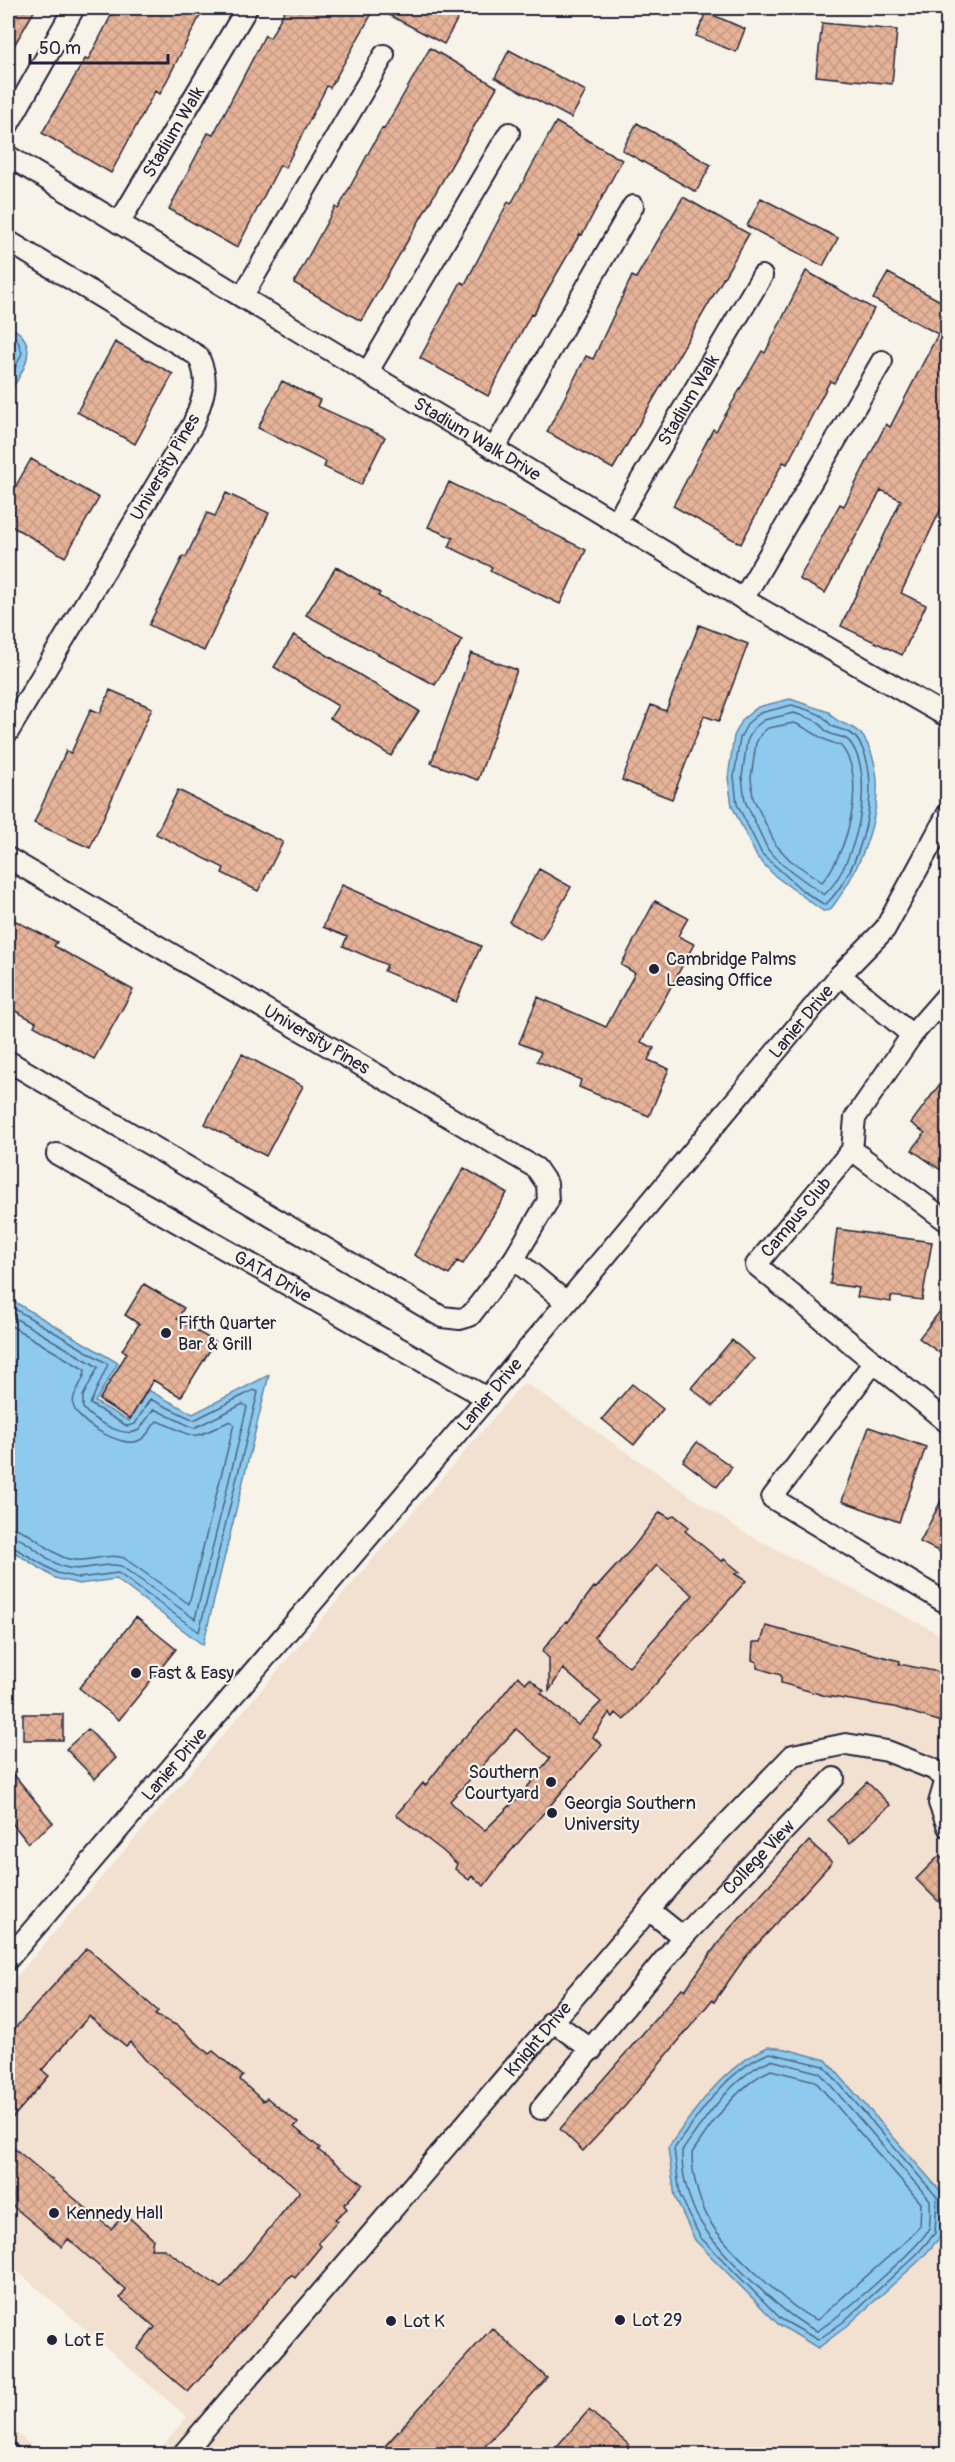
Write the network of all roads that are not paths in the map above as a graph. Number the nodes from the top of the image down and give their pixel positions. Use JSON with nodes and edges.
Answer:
{"nodes":[{"id":1,"x":74,"y":8,"type":"edge"},
{"id":2,"x":247,"y":8,"type":"edge"},
{"id":3,"x":384,"y":55,"type":"dead end"},
{"id":4,"x":8,"y":125,"type":"edge"},
{"id":5,"x":509,"y":133,"type":"dead end"},
{"id":6,"x":8,"y":156,"type":"edge"},
{"id":7,"x":633,"y":206,"type":"dead end"},
{"id":8,"x":119,"y":223,"type":"junction"},
{"id":9,"x":8,"y":241,"type":"edge"},
{"id":10,"x":762,"y":276,"type":"dead end"},
{"id":11,"x":242,"y":297,"type":"junction"},
{"id":12,"x":882,"y":361,"type":"dead end"},
{"id":13,"x":367,"y":373,"type":"junction"},
{"id":14,"x":494,"y":449,"type":"junction"},
{"id":15,"x":616,"y":522,"type":"junction"},
{"id":16,"x":743,"y":599,"type":"junction"},
{"id":17,"x":948,"y":717,"type":"edge"},
{"id":18,"x":8,"y":732,"type":"edge"},
{"id":19,"x":948,"y":813,"type":"edge"},
{"id":20,"x":8,"y":858,"type":"edge"},
{"id":21,"x":840,"y":975,"type":"junction"},
{"id":22,"x":948,"y":994,"type":"edge"},
{"id":23,"x":912,"y":1035,"type":"junction"},
{"id":24,"x":8,"y":1061,"type":"edge"},
{"id":25,"x":852,"y":1150,"type":"junction"},
{"id":26,"x":57,"y":1154,"type":"dead end"},
{"id":27,"x":948,"y":1222,"type":"edge"},
{"id":28,"x":514,"y":1259,"type":"junction"},
{"id":29,"x":566,"y":1302,"type":"junction"},
{"id":30,"x":874,"y":1362,"type":"junction"},
{"id":31,"x":487,"y":1398,"type":"junction"},
{"id":32,"x":948,"y":1423,"type":"edge"},
{"id":33,"x":948,"y":1604,"type":"edge"},
{"id":34,"x":834,"y":1779,"type":"dead end"},
{"id":35,"x":947,"y":1779,"type":"edge"},
{"id":36,"x":948,"y":1827,"type":"edge"},
{"id":37,"x":649,"y":1910,"type":"junction"},
{"id":38,"x":683,"y":1937,"type":"junction"},
{"id":39,"x":8,"y":1959,"type":"edge"},
{"id":40,"x":552,"y":2021,"type":"junction"},
{"id":41,"x":592,"y":2050,"type":"junction"},
{"id":42,"x":542,"y":2109,"type":"dead end"},
{"id":43,"x":183,"y":2454,"type":"edge"}],
"edges":[{"from":1,"to":4,"type":"street"},
{"from":2,"to":8,"type":"street","name":"Stadium Walk"},
{"from":3,"to":11,"type":"street"},
{"from":5,"to":13,"type":"street"},
{"from":6,"to":8,"type":"street","name":"Stadium Walk Drive"},
{"from":7,"to":14,"type":"street"},
{"from":8,"to":11,"type":"street","name":"Stadium Walk Drive"},
{"from":9,"to":18,"type":"street","name":"University Pines"},
{"from":10,"to":15,"type":"street","name":"Stadium Walk"},
{"from":11,"to":13,"type":"street","name":"Stadium Walk Drive"},
{"from":12,"to":16,"type":"street"},
{"from":13,"to":14,"type":"street","name":"Stadium Walk Drive"},
{"from":14,"to":15,"type":"street","name":"Stadium Walk Drive"},
{"from":15,"to":16,"type":"street","name":"Stadium Walk Drive"},
{"from":16,"to":17,"type":"street","name":"Stadium Walk Drive"},
{"from":19,"to":21,"type":"street","name":"Lanier Drive"},
{"from":20,"to":28,"type":"street","name":"University Pines"},
{"from":21,"to":23,"type":"street"},
{"from":21,"to":29,"type":"street","name":"Lanier Drive"},
{"from":22,"to":23,"type":"street"},
{"from":23,"to":25,"type":"street"},
{"from":24,"to":28,"type":"street","name":"University Pines"},
{"from":25,"to":27,"type":"street"},
{"from":25,"to":30,"type":"street","name":"Campus Club"},
{"from":26,"to":31,"type":"street","name":"GATA Drive"},
{"from":28,"to":29,"type":"street"},
{"from":29,"to":31,"type":"street","name":"Lanier Drive"},
{"from":30,"to":32,"type":"street","name":"Campus Club"},
{"from":30,"to":33,"type":"street"},
{"from":31,"to":39,"type":"street","name":"Lanier Drive"},
{"from":34,"to":38,"type":"street","name":"College View"},
{"from":35,"to":36,"type":"street"},
{"from":35,"to":37,"type":"street","name":"Knight Drive"},
{"from":37,"to":38,"type":"street"},
{"from":37,"to":40,"type":"street","name":"Knight Drive"},
{"from":38,"to":41,"type":"street","name":"College View"},
{"from":40,"to":41,"type":"street"},
{"from":40,"to":43,"type":"street","name":"Knight Drive"},
{"from":41,"to":42,"type":"street","name":"College View"}]}
